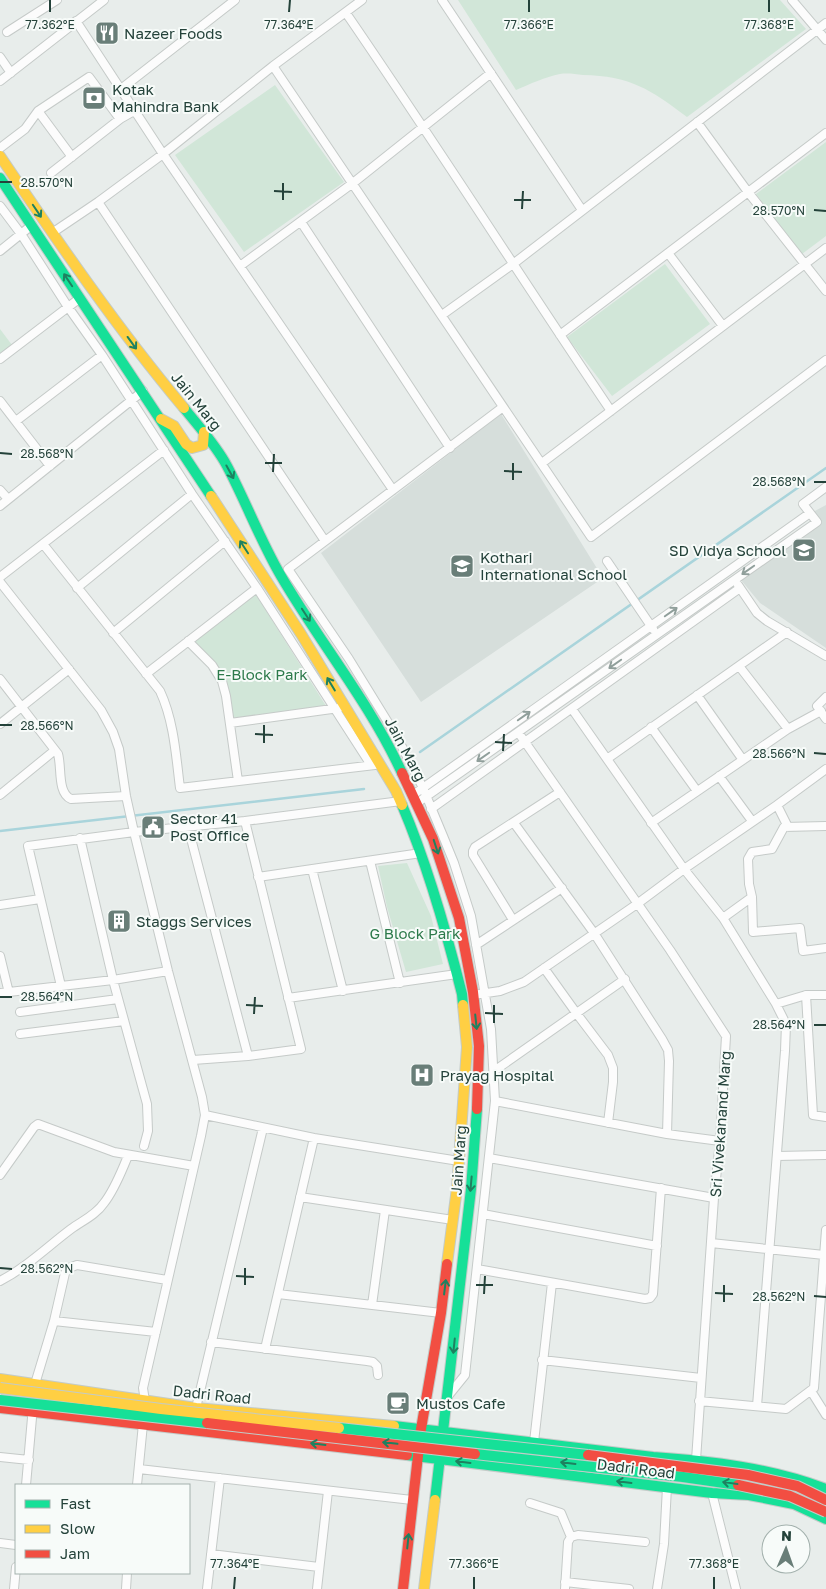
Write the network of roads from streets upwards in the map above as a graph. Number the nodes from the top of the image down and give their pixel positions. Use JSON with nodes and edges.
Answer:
{"nodes":[{"id":1,"x":57,"y":0,"type":"edge"},
{"id":2,"x":104,"y":0,"type":"edge"},
{"id":3,"x":235,"y":0,"type":"edge"},
{"id":4,"x":362,"y":0,"type":"edge"},
{"id":5,"x":442,"y":0,"type":"edge"},
{"id":6,"x":792,"y":0,"type":"edge"},
{"id":7,"x":44,"y":4,"type":"edge"},
{"id":8,"x":346,"y":12,"type":"junction"},
{"id":9,"x":76,"y":21,"type":"junction"},
{"id":10,"x":826,"y":22,"type":"edge"},
{"id":11,"x":817,"y":29,"type":"junction"},
{"id":12,"x":7,"y":32,"type":"dead end"},
{"id":13,"x":826,"y":40,"type":"edge"},
{"id":14,"x":0,"y":57,"type":"edge"},
{"id":15,"x":273,"y":66,"type":"junction"},
{"id":16,"x":11,"y":73,"type":"junction"},
{"id":17,"x":491,"y":73,"type":"junction"},
{"id":18,"x":0,"y":81,"type":"edge"},
{"id":19,"x":121,"y":89,"type":"junction"},
{"id":20,"x":38,"y":111,"type":"junction"},
{"id":21,"x":134,"y":111,"type":"junction"},
{"id":22,"x":120,"y":119,"type":"junction"},
{"id":23,"x":697,"y":122,"type":"junction"},
{"id":24,"x":424,"y":128,"type":"junction"},
{"id":25,"x":826,"y":132,"type":"edge"},
{"id":26,"x":0,"y":148,"type":"edge"},
{"id":27,"x":163,"y":154,"type":"junction"},
{"id":28,"x":0,"y":156,"type":"edge"},
{"id":29,"x":72,"y":157,"type":"junction"},
{"id":30,"x":51,"y":173,"type":"dead end"},
{"id":31,"x":0,"y":179,"type":"edge"},
{"id":32,"x":353,"y":183,"type":"junction"},
{"id":33,"x":748,"y":192,"type":"junction"},
{"id":34,"x":98,"y":202,"type":"junction"},
{"id":35,"x":0,"y":206,"type":"edge"},
{"id":36,"x":582,"y":210,"type":"junction"},
{"id":37,"x":301,"y":222,"type":"junction"},
{"id":38,"x":32,"y":226,"type":"junction"},
{"id":39,"x":52,"y":232,"type":"junction"},
{"id":40,"x":21,"y":234,"type":"junction"},
{"id":41,"x":826,"y":248,"type":"edge"},
{"id":42,"x":0,"y":251,"type":"edge"},
{"id":43,"x":668,"y":253,"type":"junction"},
{"id":44,"x":513,"y":264,"type":"junction"},
{"id":45,"x":805,"y":264,"type":"junction"},
{"id":46,"x":240,"y":266,"type":"junction"},
{"id":47,"x":826,"y":291,"type":"edge"},
{"id":48,"x":80,"y":298,"type":"junction"},
{"id":49,"x":68,"y":307,"type":"junction"},
{"id":50,"x":442,"y":315,"type":"junction"},
{"id":51,"x":723,"y":326,"type":"junction"},
{"id":52,"x":560,"y":335,"type":"junction"},
{"id":53,"x":102,"y":355,"type":"junction"},
{"id":54,"x":0,"y":359,"type":"edge"},
{"id":55,"x":826,"y":360,"type":"edge"},
{"id":56,"x":143,"y":391,"type":"junction"},
{"id":57,"x":132,"y":400,"type":"junction"},
{"id":58,"x":0,"y":401,"type":"edge"},
{"id":59,"x":503,"y":407,"type":"junction"},
{"id":60,"x":611,"y":411,"type":"junction"},
{"id":61,"x":160,"y":419,"type":"junction"},
{"id":62,"x":16,"y":421,"type":"junction"},
{"id":63,"x":204,"y":432,"type":"junction"},
{"id":64,"x":450,"y":448,"type":"junction"},
{"id":65,"x":164,"y":450,"type":"junction"},
{"id":66,"x":542,"y":463,"type":"junction"},
{"id":67,"x":50,"y":466,"type":"junction"},
{"id":68,"x":826,"y":488,"type":"edge"},
{"id":69,"x":0,"y":490,"type":"edge"},
{"id":70,"x":393,"y":490,"type":"junction"},
{"id":71,"x":192,"y":494,"type":"junction"},
{"id":72,"x":8,"y":499,"type":"junction"},
{"id":73,"x":0,"y":506,"type":"edge"},
{"id":74,"x":810,"y":513,"type":"junction"},
{"id":75,"x":225,"y":541,"type":"junction"},
{"id":76,"x":325,"y":541,"type":"junction"},
{"id":77,"x":43,"y":544,"type":"junction"},
{"id":78,"x":607,"y":561,"type":"dead end"},
{"id":79,"x":729,"y":570,"type":"junction"},
{"id":80,"x":0,"y":577,"type":"edge"},
{"id":81,"x":735,"y":580,"type":"junction"},
{"id":82,"x":0,"y":582,"type":"edge"},
{"id":83,"x":77,"y":588,"type":"junction"},
{"id":84,"x":257,"y":588,"type":"junction"},
{"id":85,"x":740,"y":588,"type":"junction"},
{"id":86,"x":650,"y":626,"type":"junction"},
{"id":87,"x":787,"y":632,"type":"junction"},
{"id":88,"x":114,"y":634,"type":"junction"},
{"id":89,"x":657,"y":635,"type":"junction"},
{"id":90,"x":322,"y":639,"type":"junction"},
{"id":91,"x":188,"y":641,"type":"junction"},
{"id":92,"x":308,"y":646,"type":"junction"},
{"id":93,"x":826,"y":656,"type":"edge"},
{"id":94,"x":739,"y":666,"type":"junction"},
{"id":95,"x":69,"y":669,"type":"junction"},
{"id":96,"x":146,"y":674,"type":"junction"},
{"id":97,"x":0,"y":679,"type":"edge"},
{"id":98,"x":697,"y":695,"type":"junction"},
{"id":99,"x":826,"y":697,"type":"edge"},
{"id":100,"x":22,"y":707,"type":"junction"},
{"id":101,"x":340,"y":707,"type":"junction"},
{"id":102,"x":572,"y":709,"type":"junction"},
{"id":103,"x":820,"y":711,"type":"junction"},
{"id":104,"x":826,"y":719,"type":"edge"},
{"id":105,"x":230,"y":723,"type":"junction"},
{"id":106,"x":0,"y":724,"type":"edge"},
{"id":107,"x":651,"y":728,"type":"junction"},
{"id":108,"x":788,"y":729,"type":"junction"},
{"id":109,"x":518,"y":732,"type":"junction"},
{"id":110,"x":525,"y":742,"type":"junction"},
{"id":111,"x":54,"y":750,"type":"junction"},
{"id":112,"x":607,"y":759,"type":"junction"},
{"id":113,"x":743,"y":760,"type":"junction"},
{"id":114,"x":376,"y":765,"type":"junction"},
{"id":115,"x":826,"y":769,"type":"edge"},
{"id":116,"x":719,"y":776,"type":"junction"},
{"id":117,"x":238,"y":781,"type":"junction"},
{"id":118,"x":423,"y":788,"type":"junction"},
{"id":119,"x":696,"y":791,"type":"junction"},
{"id":120,"x":560,"y":792,"type":"junction"},
{"id":121,"x":0,"y":795,"type":"edge"},
{"id":122,"x":126,"y":796,"type":"junction"},
{"id":123,"x":418,"y":798,"type":"junction"},
{"id":124,"x":401,"y":801,"type":"junction"},
{"id":125,"x":777,"y":805,"type":"junction"},
{"id":126,"x":431,"y":809,"type":"junction"},
{"id":127,"x":245,"y":821,"type":"junction"},
{"id":128,"x":752,"y":821,"type":"junction"},
{"id":129,"x":514,"y":823,"type":"junction"},
{"id":130,"x":651,"y":823,"type":"junction"},
{"id":131,"x":826,"y":826,"type":"edge"},
{"id":132,"x":188,"y":827,"type":"junction"},
{"id":133,"x":788,"y":827,"type":"junction"},
{"id":134,"x":134,"y":832,"type":"junction"},
{"id":135,"x":80,"y":838,"type":"junction"},
{"id":136,"x":421,"y":853,"type":"junction"},
{"id":137,"x":370,"y":861,"type":"junction"},
{"id":138,"x":312,"y":869,"type":"junction"},
{"id":139,"x":684,"y":869,"type":"junction"},
{"id":140,"x":258,"y":877,"type":"junction"},
{"id":141,"x":562,"y":888,"type":"junction"},
{"id":142,"x":752,"y":897,"type":"junction"},
{"id":143,"x":40,"y":899,"type":"junction"},
{"id":144,"x":637,"y":904,"type":"junction"},
{"id":145,"x":0,"y":905,"type":"edge"},
{"id":146,"x":723,"y":918,"type":"junction"},
{"id":147,"x":513,"y":920,"type":"junction"},
{"id":148,"x":594,"y":933,"type":"junction"},
{"id":149,"x":476,"y":945,"type":"junction"},
{"id":150,"x":826,"y":948,"type":"edge"},
{"id":151,"x":0,"y":956,"type":"edge"},
{"id":152,"x":544,"y":968,"type":"junction"},
{"id":153,"x":168,"y":971,"type":"junction"},
{"id":154,"x":457,"y":974,"type":"junction"},
{"id":155,"x":624,"y":979,"type":"junction"},
{"id":156,"x":113,"y":980,"type":"junction"},
{"id":157,"x":400,"y":982,"type":"junction"},
{"id":158,"x":60,"y":986,"type":"junction"},
{"id":159,"x":343,"y":991,"type":"junction"},
{"id":160,"x":0,"y":993,"type":"edge"},
{"id":161,"x":9,"y":993,"type":"junction"},
{"id":162,"x":485,"y":994,"type":"junction"},
{"id":163,"x":473,"y":995,"type":"junction"},
{"id":164,"x":806,"y":995,"type":"junction"},
{"id":165,"x":826,"y":995,"type":"edge"},
{"id":166,"x":288,"y":998,"type":"junction"},
{"id":167,"x":118,"y":999,"type":"junction"},
{"id":168,"x":776,"y":1004,"type":"junction"},
{"id":169,"x":20,"y":1012,"type":"dead end"},
{"id":170,"x":576,"y":1014,"type":"junction"},
{"id":171,"x":124,"y":1021,"type":"junction"},
{"id":172,"x":20,"y":1034,"type":"dead end"},
{"id":173,"x":248,"y":1056,"type":"junction"},
{"id":174,"x":193,"y":1060,"type":"junction"},
{"id":175,"x":494,"y":1072,"type":"junction"},
{"id":176,"x":463,"y":1095,"type":"junction"},
{"id":177,"x":477,"y":1099,"type":"junction"},
{"id":178,"x":494,"y":1101,"type":"junction"},
{"id":179,"x":205,"y":1115,"type":"junction"},
{"id":180,"x":826,"y":1116,"type":"edge"},
{"id":181,"x":608,"y":1123,"type":"junction"},
{"id":182,"x":263,"y":1128,"type":"junction"},
{"id":183,"x":667,"y":1134,"type":"junction"},
{"id":184,"x":314,"y":1138,"type":"junction"},
{"id":185,"x":720,"y":1141,"type":"junction"},
{"id":186,"x":144,"y":1146,"type":"dead end"},
{"id":187,"x":826,"y":1155,"type":"edge"},
{"id":188,"x":128,"y":1156,"type":"junction"},
{"id":189,"x":777,"y":1156,"type":"junction"},
{"id":190,"x":489,"y":1158,"type":"junction"},
{"id":191,"x":459,"y":1161,"type":"junction"},
{"id":192,"x":194,"y":1166,"type":"junction"},
{"id":193,"x":0,"y":1176,"type":"edge"},
{"id":194,"x":661,"y":1188,"type":"junction"},
{"id":195,"x":300,"y":1197,"type":"junction"},
{"id":196,"x":714,"y":1198,"type":"junction"},
{"id":197,"x":385,"y":1210,"type":"junction"},
{"id":198,"x":483,"y":1214,"type":"junction"},
{"id":199,"x":453,"y":1220,"type":"junction"},
{"id":200,"x":826,"y":1232,"type":"edge"},
{"id":201,"x":711,"y":1243,"type":"junction"},
{"id":202,"x":657,"y":1246,"type":"junction"},
{"id":203,"x":770,"y":1249,"type":"junction"},
{"id":204,"x":824,"y":1255,"type":"junction"},
{"id":205,"x":477,"y":1269,"type":"junction"},
{"id":206,"x":167,"y":1280,"type":"junction"},
{"id":207,"x":0,"y":1281,"type":"edge"},
{"id":208,"x":552,"y":1283,"type":"junction"},
{"id":209,"x":278,"y":1294,"type":"junction"},
{"id":210,"x":372,"y":1305,"type":"junction"},
{"id":211,"x":441,"y":1313,"type":"junction"},
{"id":212,"x":54,"y":1321,"type":"junction"},
{"id":213,"x":156,"y":1332,"type":"junction"},
{"id":214,"x":211,"y":1342,"type":"junction"},
{"id":215,"x":265,"y":1349,"type":"junction"},
{"id":216,"x":542,"y":1360,"type":"junction"},
{"id":217,"x":816,"y":1366,"type":"junction"},
{"id":218,"x":826,"y":1367,"type":"edge"},
{"id":219,"x":378,"y":1375,"type":"dead end"},
{"id":220,"x":701,"y":1378,"type":"junction"},
{"id":221,"x":0,"y":1379,"type":"edge"},
{"id":222,"x":35,"y":1384,"type":"junction"},
{"id":223,"x":0,"y":1388,"type":"edge"},
{"id":224,"x":811,"y":1391,"type":"junction"},
{"id":225,"x":448,"y":1396,"type":"junction"},
{"id":226,"x":0,"y":1400,"type":"edge"},
{"id":227,"x":145,"y":1401,"type":"junction"},
{"id":228,"x":700,"y":1401,"type":"junction"},
{"id":229,"x":757,"y":1406,"type":"junction"},
{"id":230,"x":0,"y":1408,"type":"edge"},
{"id":231,"x":196,"y":1408,"type":"junction"},
{"id":232,"x":33,"y":1412,"type":"junction"},
{"id":233,"x":826,"y":1415,"type":"edge"},
{"id":234,"x":349,"y":1423,"type":"junction"},
{"id":235,"x":143,"y":1424,"type":"junction"},
{"id":236,"x":421,"y":1429,"type":"junction"},
{"id":237,"x":443,"y":1432,"type":"junction"},
{"id":238,"x":534,"y":1442,"type":"junction"},
{"id":239,"x":344,"y":1447,"type":"junction"},
{"id":240,"x":418,"y":1456,"type":"junction"},
{"id":241,"x":0,"y":1457,"type":"edge"},
{"id":242,"x":653,"y":1457,"type":"junction"},
{"id":243,"x":440,"y":1459,"type":"junction"},
{"id":244,"x":29,"y":1460,"type":"junction"},
{"id":245,"x":696,"y":1460,"type":"junction"},
{"id":246,"x":139,"y":1469,"type":"junction"},
{"id":247,"x":770,"y":1472,"type":"junction"},
{"id":248,"x":220,"y":1478,"type":"junction"},
{"id":249,"x":26,"y":1484,"type":"edge"},
{"id":250,"x":138,"y":1484,"type":"edge"},
{"id":251,"x":648,"y":1485,"type":"junction"},
{"id":252,"x":667,"y":1487,"type":"junction"},
{"id":253,"x":826,"y":1489,"type":"edge"},
{"id":254,"x":328,"y":1491,"type":"junction"},
{"id":255,"x":712,"y":1493,"type":"junction"},
{"id":256,"x":749,"y":1496,"type":"junction"},
{"id":257,"x":412,"y":1500,"type":"junction"},
{"id":258,"x":826,"y":1500,"type":"edge"},
{"id":259,"x":530,"y":1503,"type":"dead end"},
{"id":260,"x":826,"y":1512,"type":"edge"},
{"id":261,"x":826,"y":1519,"type":"edge"},
{"id":262,"x":571,"y":1537,"type":"junction"},
{"id":263,"x":645,"y":1542,"type":"dead end"},
{"id":264,"x":0,"y":1543,"type":"edge"},
{"id":265,"x":15,"y":1545,"type":"edge"},
{"id":266,"x":211,"y":1554,"type":"junction"},
{"id":267,"x":319,"y":1568,"type":"junction"},
{"id":268,"x":15,"y":1574,"type":"edge"},
{"id":269,"x":127,"y":1574,"type":"edge"},
{"id":270,"x":565,"y":1586,"type":"edge"},
{"id":271,"x":14,"y":1589,"type":"edge"},
{"id":272,"x":126,"y":1589,"type":"edge"},
{"id":273,"x":207,"y":1589,"type":"edge"},
{"id":274,"x":317,"y":1589,"type":"edge"},
{"id":275,"x":402,"y":1589,"type":"edge"},
{"id":276,"x":424,"y":1589,"type":"edge"},
{"id":277,"x":629,"y":1589,"type":"edge"},
{"id":278,"x":657,"y":1589,"type":"edge"},
{"id":279,"x":736,"y":1589,"type":"edge"}],
"edges":[{"from":1,"to":7,"type":"street"},
{"from":2,"to":9,"type":"street"},
{"from":3,"to":19,"type":"street"},
{"from":4,"to":8,"type":"street"},
{"from":5,"to":17,"type":"street"},
{"from":6,"to":11,"type":"street"},
{"from":7,"to":12,"type":"street"},
{"from":8,"to":15,"type":"street"},
{"from":8,"to":24,"type":"street"},
{"from":9,"to":16,"type":"street"},
{"from":9,"to":19,"type":"street"},
{"from":10,"to":11,"type":"street"},
{"from":11,"to":13,"type":"street"},
{"from":11,"to":23,"type":"street"},
{"from":14,"to":16,"type":"street"},
{"from":15,"to":27,"type":"street"},
{"from":15,"to":32,"type":"street"},
{"from":16,"to":18,"type":"street"},
{"from":17,"to":24,"type":"street"},
{"from":17,"to":36,"type":"street"},
{"from":19,"to":21,"type":"street"},
{"from":20,"to":22,"type":"street"},
{"from":20,"to":26,"type":"street"},
{"from":20,"to":29,"type":"street"},
{"from":21,"to":22,"type":"street"},
{"from":21,"to":27,"type":"street"},
{"from":22,"to":29,"type":"street"},
{"from":23,"to":33,"type":"street"},
{"from":23,"to":36,"type":"street"},
{"from":24,"to":32,"type":"street"},
{"from":24,"to":44,"type":"street"},
{"from":25,"to":33,"type":"street"},
{"from":27,"to":34,"type":"street"},
{"from":27,"to":46,"type":"street"},
{"from":28,"to":39,"type":"street","name":"Jain Marg","one_way":true},
{"from":29,"to":30,"type":"street"},
{"from":31,"to":38,"type":"street","name":"Jain Marg"},
{"from":32,"to":37,"type":"street"},
{"from":32,"to":50,"type":"street"},
{"from":33,"to":43,"type":"street"},
{"from":33,"to":45,"type":"street"},
{"from":34,"to":39,"type":"street"},
{"from":34,"to":76,"type":"street"},
{"from":35,"to":40,"type":"street"},
{"from":36,"to":44,"type":"street"},
{"from":37,"to":46,"type":"street"},
{"from":37,"to":64,"type":"street"},
{"from":38,"to":40,"type":"street"},
{"from":48,"to":38,"type":"street","name":"Jain Marg","one_way":true},
{"from":39,"to":63,"type":"street","name":"Jain Marg","one_way":true},
{"from":40,"to":42,"type":"street"},
{"from":40,"to":49,"type":"street"},
{"from":41,"to":45,"type":"street"},
{"from":43,"to":51,"type":"street"},
{"from":43,"to":52,"type":"street"},
{"from":44,"to":50,"type":"street"},
{"from":44,"to":52,"type":"street"},
{"from":45,"to":47,"type":"street"},
{"from":45,"to":51,"type":"street"},
{"from":46,"to":70,"type":"street"},
{"from":48,"to":49,"type":"street"},
{"from":48,"to":56,"type":"street","name":"Jain Marg"},
{"from":49,"to":53,"type":"street"},
{"from":49,"to":54,"type":"street"},
{"from":50,"to":59,"type":"street"},
{"from":51,"to":60,"type":"street"},
{"from":52,"to":60,"type":"street"},
{"from":53,"to":57,"type":"street"},
{"from":53,"to":62,"type":"street"},
{"from":55,"to":66,"type":"street"},
{"from":56,"to":57,"type":"street"},
{"from":56,"to":61,"type":"street","name":"Jain Marg"},
{"from":57,"to":65,"type":"street"},
{"from":57,"to":67,"type":"street"},
{"from":58,"to":62,"type":"street"},
{"from":59,"to":64,"type":"street"},
{"from":59,"to":66,"type":"street"},
{"from":60,"to":66,"type":"street"},
{"from":61,"to":63,"type":"street"},
{"from":92,"to":61,"type":"street","name":"Jain Marg","one_way":true},
{"from":62,"to":67,"type":"street"},
{"from":63,"to":90,"type":"street","name":"Jain Marg","one_way":true},
{"from":64,"to":70,"type":"street"},
{"from":65,"to":71,"type":"street"},
{"from":65,"to":77,"type":"street"},
{"from":67,"to":72,"type":"street"},
{"from":68,"to":74,"type":"street"},
{"from":69,"to":72,"type":"street"},
{"from":70,"to":76,"type":"street"},
{"from":71,"to":75,"type":"street"},
{"from":71,"to":83,"type":"street"},
{"from":72,"to":73,"type":"street"},
{"from":74,"to":79,"type":"street"},
{"from":74,"to":81,"type":"street","one_way":true},
{"from":75,"to":84,"type":"street"},
{"from":75,"to":88,"type":"street"},
{"from":76,"to":118,"type":"street"},
{"from":77,"to":80,"type":"street"},
{"from":77,"to":83,"type":"street"},
{"from":78,"to":86,"type":"street"},
{"from":79,"to":81,"type":"street"},
{"from":86,"to":79,"type":"street","one_way":true},
{"from":81,"to":85,"type":"street"},
{"from":81,"to":89,"type":"street"},
{"from":82,"to":95,"type":"street"},
{"from":83,"to":88,"type":"street"},
{"from":84,"to":91,"type":"street"},
{"from":84,"to":101,"type":"street"},
{"from":85,"to":87,"type":"street"},
{"from":85,"to":102,"type":"street"},
{"from":86,"to":89,"type":"street"},
{"from":118,"to":86,"type":"street","one_way":true},
{"from":87,"to":93,"type":"street"},
{"from":87,"to":94,"type":"street"},
{"from":88,"to":96,"type":"street"},
{"from":89,"to":109,"type":"street","one_way":true},
{"from":90,"to":92,"type":"street"},
{"from":90,"to":123,"type":"street","name":"Jain Marg"},
{"from":91,"to":96,"type":"street"},
{"from":91,"to":105,"type":"street"},
{"from":101,"to":92,"type":"street","name":"Jain Marg","one_way":true},
{"from":94,"to":98,"type":"street"},
{"from":94,"to":108,"type":"street"},
{"from":95,"to":100,"type":"street"},
{"from":95,"to":122,"type":"street"},
{"from":96,"to":117,"type":"street"},
{"from":97,"to":100,"type":"street"},
{"from":98,"to":107,"type":"street"},
{"from":98,"to":113,"type":"street"},
{"from":99,"to":103,"type":"street"},
{"from":100,"to":106,"type":"street"},
{"from":100,"to":111,"type":"street"},
{"from":101,"to":105,"type":"street"},
{"from":101,"to":114,"type":"street","name":"Jain Marg"},
{"from":102,"to":110,"type":"street"},
{"from":102,"to":112,"type":"street"},
{"from":103,"to":104,"type":"street"},
{"from":103,"to":108,"type":"street"},
{"from":105,"to":117,"type":"street"},
{"from":107,"to":112,"type":"street"},
{"from":107,"to":119,"type":"street"},
{"from":108,"to":113,"type":"street"},
{"from":109,"to":110,"type":"street","name":"Sri Vivekanand Marg"},
{"from":109,"to":123,"type":"street","one_way":true},
{"from":110,"to":120,"type":"street","name":"Sri Vivekanand Marg"},
{"from":110,"to":126,"type":"street"},
{"from":111,"to":121,"type":"street"},
{"from":111,"to":122,"type":"street"},
{"from":112,"to":130,"type":"street"},
{"from":113,"to":116,"type":"street"},
{"from":114,"to":117,"type":"street"},
{"from":114,"to":124,"type":"street","name":"Jain Marg"},
{"from":115,"to":125,"type":"street"},
{"from":116,"to":119,"type":"street"},
{"from":116,"to":128,"type":"street"},
{"from":118,"to":123,"type":"street"},
{"from":119,"to":130,"type":"street"},
{"from":120,"to":129,"type":"street"},
{"from":120,"to":144,"type":"street","name":"Sri Vivekanand Marg"},
{"from":122,"to":134,"type":"street"},
{"from":123,"to":126,"type":"street"},
{"from":123,"to":163,"type":"street","name":"Jain Marg","one_way":true},
{"from":124,"to":127,"type":"street"},
{"from":124,"to":136,"type":"street","name":"Jain Marg"},
{"from":125,"to":128,"type":"street"},
{"from":125,"to":133,"type":"street"},
{"from":126,"to":149,"type":"street"},
{"from":127,"to":132,"type":"street"},
{"from":127,"to":140,"type":"street"},
{"from":128,"to":139,"type":"street"},
{"from":129,"to":141,"type":"street"},
{"from":129,"to":147,"type":"street"},
{"from":130,"to":139,"type":"street"},
{"from":131,"to":133,"type":"street"},
{"from":132,"to":134,"type":"street"},
{"from":132,"to":173,"type":"street"},
{"from":133,"to":142,"type":"street"},
{"from":134,"to":135,"type":"street"},
{"from":134,"to":153,"type":"street"},
{"from":135,"to":143,"type":"street"},
{"from":135,"to":156,"type":"street"},
{"from":136,"to":137,"type":"street"},
{"from":136,"to":154,"type":"street","name":"Jain Marg"},
{"from":137,"to":138,"type":"street"},
{"from":137,"to":157,"type":"street"},
{"from":138,"to":140,"type":"street"},
{"from":138,"to":159,"type":"street"},
{"from":139,"to":144,"type":"street"},
{"from":139,"to":146,"type":"street"},
{"from":140,"to":166,"type":"street"},
{"from":141,"to":147,"type":"street"},
{"from":141,"to":148,"type":"street"},
{"from":142,"to":146,"type":"street"},
{"from":142,"to":150,"type":"street"},
{"from":143,"to":145,"type":"street"},
{"from":143,"to":158,"type":"street"},
{"from":144,"to":148,"type":"street"},
{"from":144,"to":185,"type":"street","name":"Sri Vivekanand Marg"},
{"from":146,"to":168,"type":"street"},
{"from":147,"to":149,"type":"street"},
{"from":148,"to":152,"type":"street"},
{"from":148,"to":155,"type":"street"},
{"from":149,"to":162,"type":"street"},
{"from":151,"to":161,"type":"street"},
{"from":152,"to":162,"type":"street"},
{"from":152,"to":170,"type":"street"},
{"from":153,"to":156,"type":"street"},
{"from":153,"to":174,"type":"street"},
{"from":154,"to":157,"type":"street"},
{"from":154,"to":176,"type":"street","name":"Jain Marg"},
{"from":155,"to":170,"type":"street"},
{"from":155,"to":183,"type":"street"},
{"from":156,"to":158,"type":"street"},
{"from":156,"to":167,"type":"street"},
{"from":157,"to":159,"type":"street"},
{"from":158,"to":161,"type":"street"},
{"from":159,"to":166,"type":"street"},
{"from":160,"to":161,"type":"street"},
{"from":162,"to":163,"type":"street"},
{"from":162,"to":175,"type":"street"},
{"from":163,"to":177,"type":"street","name":"Jain Marg","one_way":true},
{"from":164,"to":165,"type":"street"},
{"from":164,"to":168,"type":"street"},
{"from":164,"to":180,"type":"street"},
{"from":166,"to":173,"type":"street"},
{"from":167,"to":169,"type":"street"},
{"from":167,"to":171,"type":"street"},
{"from":168,"to":189,"type":"street"},
{"from":170,"to":175,"type":"street"},
{"from":170,"to":181,"type":"street"},
{"from":171,"to":172,"type":"street"},
{"from":171,"to":186,"type":"street"},
{"from":173,"to":174,"type":"street"},
{"from":174,"to":179,"type":"street"},
{"from":175,"to":178,"type":"street"},
{"from":176,"to":177,"type":"street"},
{"from":176,"to":191,"type":"street","name":"Jain Marg"},
{"from":177,"to":225,"type":"street","name":"Jain Marg","one_way":true},
{"from":178,"to":181,"type":"street"},
{"from":178,"to":190,"type":"street"},
{"from":179,"to":182,"type":"street"},
{"from":179,"to":192,"type":"street"},
{"from":181,"to":183,"type":"street"},
{"from":182,"to":184,"type":"street"},
{"from":182,"to":214,"type":"street"},
{"from":183,"to":185,"type":"street"},
{"from":184,"to":191,"type":"street"},
{"from":184,"to":195,"type":"street"},
{"from":185,"to":196,"type":"street","name":"Sri Vivekanand Marg"},
{"from":187,"to":189,"type":"street"},
{"from":188,"to":192,"type":"street"},
{"from":188,"to":193,"type":"street"},
{"from":188,"to":207,"type":"street"},
{"from":189,"to":203,"type":"street"},
{"from":190,"to":194,"type":"street"},
{"from":190,"to":198,"type":"street"},
{"from":191,"to":199,"type":"street","name":"Jain Marg"},
{"from":192,"to":206,"type":"street"},
{"from":194,"to":196,"type":"street"},
{"from":194,"to":202,"type":"street"},
{"from":195,"to":197,"type":"street"},
{"from":195,"to":209,"type":"street"},
{"from":196,"to":201,"type":"street","name":"Sri Vivekanand Marg"},
{"from":197,"to":199,"type":"street"},
{"from":197,"to":210,"type":"street"},
{"from":198,"to":202,"type":"street"},
{"from":198,"to":205,"type":"street"},
{"from":211,"to":199,"type":"street","name":"Jain Marg","one_way":true},
{"from":200,"to":204,"type":"street"},
{"from":201,"to":203,"type":"street"},
{"from":201,"to":220,"type":"street","name":"Sri Vivekanand Marg"},
{"from":202,"to":208,"type":"street"},
{"from":203,"to":204,"type":"street"},
{"from":203,"to":229,"type":"street"},
{"from":204,"to":217,"type":"street"},
{"from":205,"to":208,"type":"street"},
{"from":205,"to":225,"type":"street"},
{"from":206,"to":212,"type":"street"},
{"from":206,"to":213,"type":"street"},
{"from":208,"to":216,"type":"street"},
{"from":209,"to":210,"type":"street"},
{"from":209,"to":215,"type":"street"},
{"from":210,"to":211,"type":"street"},
{"from":211,"to":236,"type":"street","name":"Jain Marg"},
{"from":212,"to":213,"type":"street"},
{"from":212,"to":222,"type":"street"},
{"from":213,"to":227,"type":"street"},
{"from":214,"to":215,"type":"street"},
{"from":214,"to":231,"type":"street"},
{"from":215,"to":219,"type":"street"},
{"from":216,"to":220,"type":"street"},
{"from":216,"to":238,"type":"street"},
{"from":217,"to":218,"type":"street"},
{"from":217,"to":224,"type":"street"},
{"from":220,"to":228,"type":"street","name":"Sri Vivekanand Marg"},
{"from":221,"to":222,"type":"street","name":"Dadri Road"},
{"from":222,"to":227,"type":"street","name":"Dadri Road"},
{"from":222,"to":232,"type":"street"},
{"from":223,"to":258,"type":"street","bridge":true},
{"from":224,"to":229,"type":"street"},
{"from":224,"to":233,"type":"street"},
{"from":225,"to":237,"type":"street","name":"Jain Marg"},
{"from":260,"to":226,"type":"street","one_way":true,"bridge":true},
{"from":227,"to":231,"type":"street","name":"Dadri Road"},
{"from":228,"to":229,"type":"street"},
{"from":228,"to":245,"type":"street","name":"Sri Vivekanand Marg"},
{"from":230,"to":232,"type":"street"},
{"from":231,"to":234,"type":"street","name":"Dadri Road"},
{"from":232,"to":235,"type":"street"},
{"from":232,"to":244,"type":"street"},
{"from":234,"to":236,"type":"street","name":"Dadri Road"},
{"from":234,"to":239,"type":"street"},
{"from":239,"to":235,"type":"street","one_way":true},
{"from":235,"to":246,"type":"street"},
{"from":236,"to":237,"type":"street","name":"Dadri Road"},
{"from":236,"to":240,"type":"street","name":"Jain Marg"},
{"from":237,"to":238,"type":"street","name":"Dadri Road"},
{"from":237,"to":243,"type":"street","name":"Jain Marg"},
{"from":238,"to":242,"type":"street","name":"Dadri Road"},
{"from":239,"to":240,"type":"street"},
{"from":240,"to":243,"type":"street","name":"Dadri Road"},
{"from":240,"to":257,"type":"street","name":"Jain Marg"},
{"from":241,"to":244,"type":"street"},
{"from":242,"to":245,"type":"street","name":"Dadri Road"},
{"from":242,"to":251,"type":"street"},
{"from":251,"to":243,"type":"street","name":"Dadri Road","one_way":true},
{"from":243,"to":276,"type":"street","name":"Jain Marg"},
{"from":244,"to":249,"type":"street"},
{"from":245,"to":247,"type":"street","name":"Dadri Road"},
{"from":246,"to":248,"type":"street"},
{"from":246,"to":250,"type":"street"},
{"from":247,"to":253,"type":"street","name":"Dadri Road"},
{"from":247,"to":256,"type":"street"},
{"from":248,"to":254,"type":"street"},
{"from":248,"to":266,"type":"street"},
{"from":251,"to":252,"type":"street","name":"Dadri Road"},
{"from":252,"to":255,"type":"street","name":"Dadri Road"},
{"from":252,"to":278,"type":"street"},
{"from":254,"to":257,"type":"street"},
{"from":254,"to":267,"type":"street"},
{"from":255,"to":256,"type":"street","name":"Dadri Road"},
{"from":255,"to":279,"type":"street"},
{"from":256,"to":261,"type":"street","name":"Dadri Road"},
{"from":275,"to":257,"type":"street","name":"Jain Marg","one_way":true},
{"from":259,"to":262,"type":"street"},
{"from":262,"to":263,"type":"street"},
{"from":262,"to":270,"type":"street"},
{"from":264,"to":265,"type":"street"},
{"from":266,"to":267,"type":"street"},
{"from":266,"to":273,"type":"street"},
{"from":267,"to":274,"type":"street"},
{"from":268,"to":271,"type":"street"},
{"from":269,"to":272,"type":"street"},
{"from":270,"to":277,"type":"street"}]}
